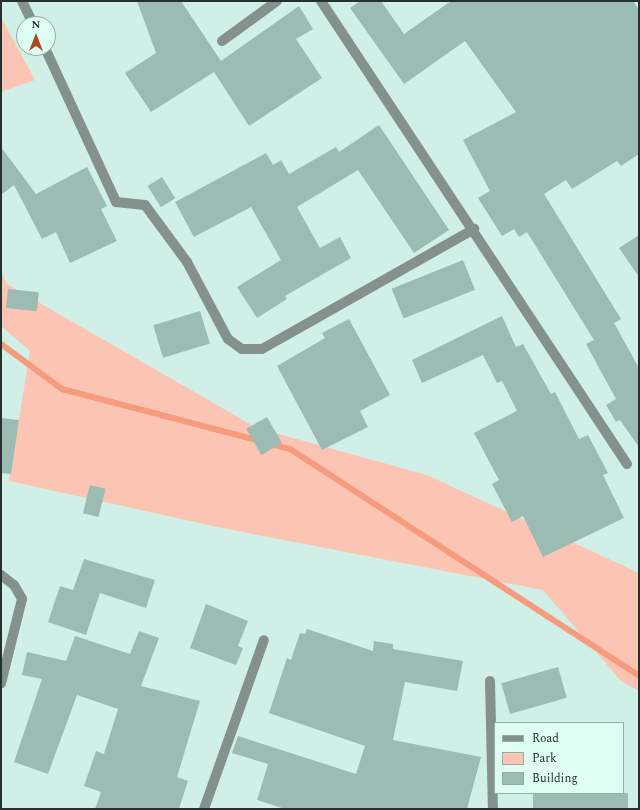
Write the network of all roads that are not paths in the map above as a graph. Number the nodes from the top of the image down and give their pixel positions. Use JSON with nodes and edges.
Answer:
{"nodes":[{"id":1,"x":22,"y":1,"type":"edge"},
{"id":2,"x":277,"y":1,"type":"edge"},
{"id":3,"x":321,"y":1,"type":"edge"},
{"id":4,"x":29,"y":16,"type":"edge"},
{"id":5,"x":222,"y":41,"type":"dead end"},
{"id":6,"x":49,"y":56,"type":"edge"},
{"id":7,"x":474,"y":229,"type":"junction"},
{"id":8,"x":627,"y":464,"type":"dead end"},
{"id":9,"x":1,"y":575,"type":"edge"},
{"id":10,"x":264,"y":640,"type":"dead end"},
{"id":11,"x":490,"y":681,"type":"dead end"},
{"id":12,"x":1,"y":683,"type":"edge"},
{"id":13,"x":204,"y":809,"type":"edge"},
{"id":14,"x":493,"y":809,"type":"edge"}],
"edges":[{"from":1,"to":4,"type":"street"},
{"from":2,"to":5,"type":"street"},
{"from":3,"to":7,"type":"street"},
{"from":6,"to":7,"type":"street"},
{"from":7,"to":8,"type":"street"},
{"from":9,"to":12,"type":"street"},
{"from":10,"to":13,"type":"street"},
{"from":11,"to":14,"type":"street"}]}
